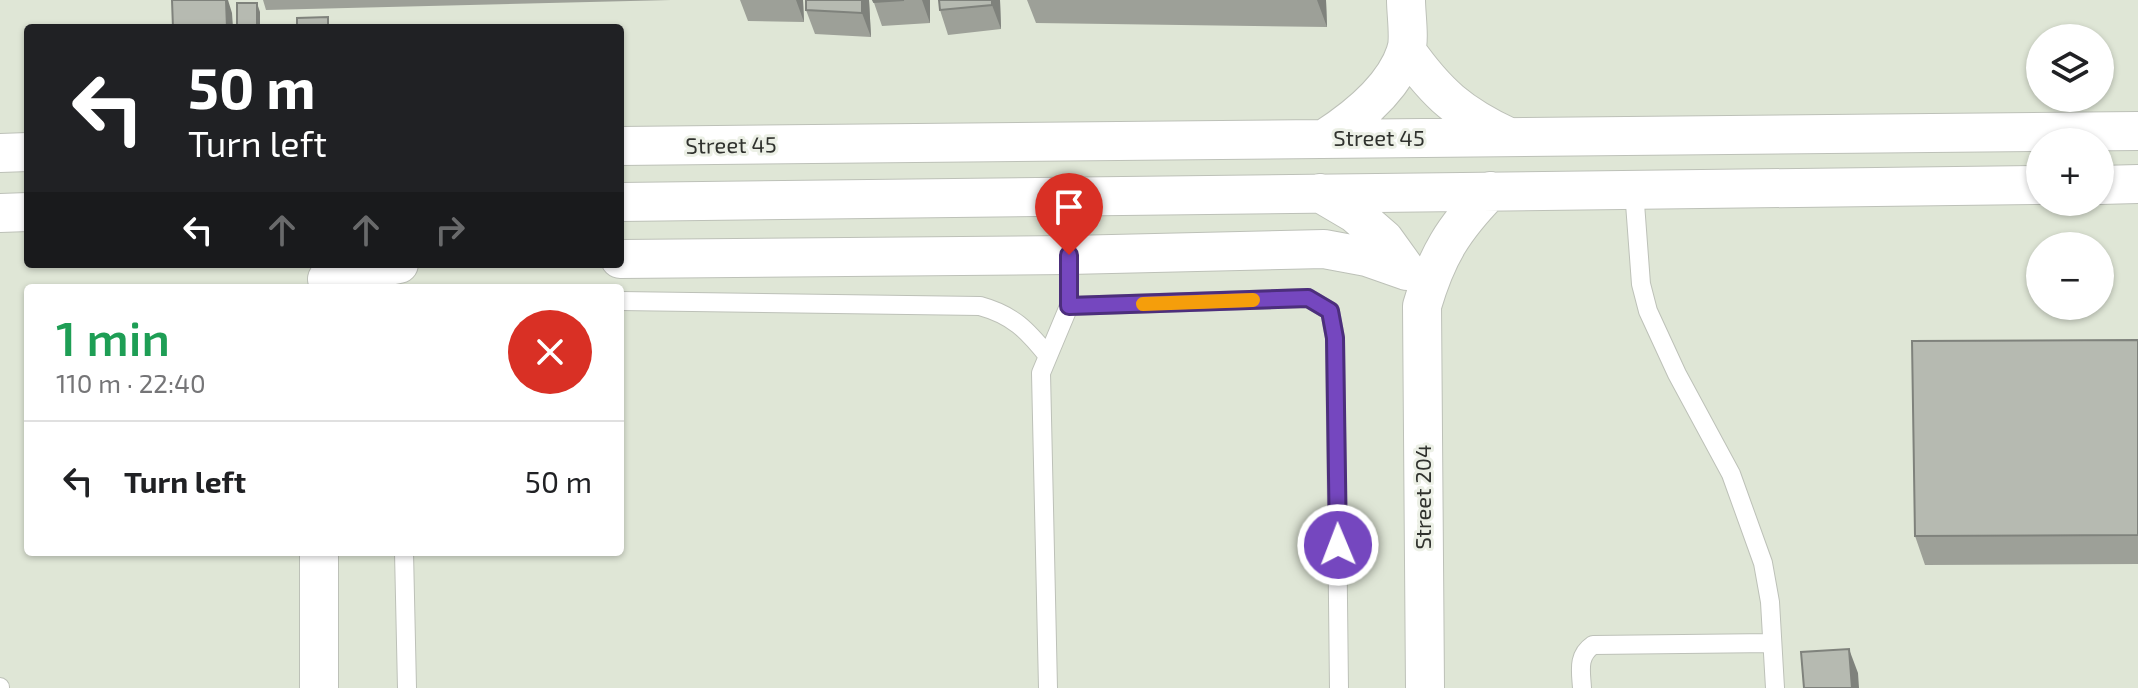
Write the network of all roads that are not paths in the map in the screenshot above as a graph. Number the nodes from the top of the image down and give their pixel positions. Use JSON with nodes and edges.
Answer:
{"nodes":[{"id":1,"x":1406,"y":0,"type":"edge"},
{"id":2,"x":1406,"y":50,"type":"junction"},
{"id":3,"x":2138,"y":131,"type":"edge"},
{"id":4,"x":1512,"y":138,"type":"junction"},
{"id":5,"x":1324,"y":139,"type":"junction"},
{"id":6,"x":624,"y":146,"type":"edge"},
{"id":7,"x":24,"y":152,"type":"edge"},
{"id":8,"x":0,"y":153,"type":"edge"},
{"id":9,"x":2138,"y":184,"type":"edge"},
{"id":10,"x":2026,"y":185,"type":"edge"},
{"id":11,"x":2114,"y":185,"type":"edge"},
{"id":12,"x":1634,"y":190,"type":"junction"},
{"id":13,"x":1490,"y":191,"type":"junction"},
{"id":14,"x":1320,"y":193,"type":"junction"},
{"id":15,"x":624,"y":202,"type":"edge"},
{"id":16,"x":24,"y":212,"type":"edge"},
{"id":17,"x":0,"y":213,"type":"edge"},
{"id":18,"x":1069,"y":255,"type":"junction"},
{"id":19,"x":624,"y":259,"type":"edge"},
{"id":20,"x":374,"y":268,"type":"edge"},
{"id":21,"x":1407,"y":271,"type":"junction"},
{"id":22,"x":319,"y":277,"type":"edge"},
{"id":23,"x":624,"y":301,"type":"edge"},
{"id":24,"x":1069,"y":306,"type":"junction"},
{"id":25,"x":1422,"y":306,"type":"junction"},
{"id":26,"x":1048,"y":356,"type":"junction"},
{"id":27,"x":319,"y":556,"type":"edge"},
{"id":28,"x":404,"y":556,"type":"edge"},
{"id":29,"x":1772,"y":643,"type":"junction"},
{"id":30,"x":319,"y":688,"type":"edge"},
{"id":31,"x":407,"y":688,"type":"edge"},
{"id":32,"x":1048,"y":688,"type":"edge"},
{"id":33,"x":1339,"y":688,"type":"edge"},
{"id":34,"x":1425,"y":688,"type":"edge"},
{"id":35,"x":1582,"y":688,"type":"edge"},
{"id":36,"x":1775,"y":688,"type":"edge"}],
"edges":[{"from":1,"to":2,"type":"street"},
{"from":2,"to":4,"type":"street"},
{"from":2,"to":5,"type":"street"},
{"from":3,"to":4,"type":"street","name":"Street 45"},
{"from":4,"to":5,"type":"street","name":"Street 45"},
{"from":5,"to":6,"type":"street","name":"Street 45"},
{"from":7,"to":8,"type":"street"},
{"from":9,"to":11,"type":"street"},
{"from":10,"to":12,"type":"street"},
{"from":12,"to":13,"type":"street"},
{"from":12,"to":29,"type":"lane"},
{"from":13,"to":14,"type":"street"},
{"from":13,"to":25,"type":"street","name":"Street 204"},
{"from":14,"to":15,"type":"street"},
{"from":14,"to":21,"type":"street","name":"Street 204"},
{"from":16,"to":17,"type":"street"},
{"from":18,"to":19,"type":"street"},
{"from":18,"to":21,"type":"street"},
{"from":18,"to":24,"type":"lane"},
{"from":20,"to":22,"type":"street"},
{"from":21,"to":25,"type":"street","name":"Street 204"},
{"from":23,"to":26,"type":"lane"},
{"from":24,"to":26,"type":"lane"},
{"from":24,"to":33,"type":"lane"},
{"from":25,"to":34,"type":"street","name":"Street 204"},
{"from":26,"to":32,"type":"lane"},
{"from":27,"to":30,"type":"street"},
{"from":28,"to":31,"type":"lane"},
{"from":29,"to":35,"type":"lane"},
{"from":29,"to":36,"type":"lane"}]}
